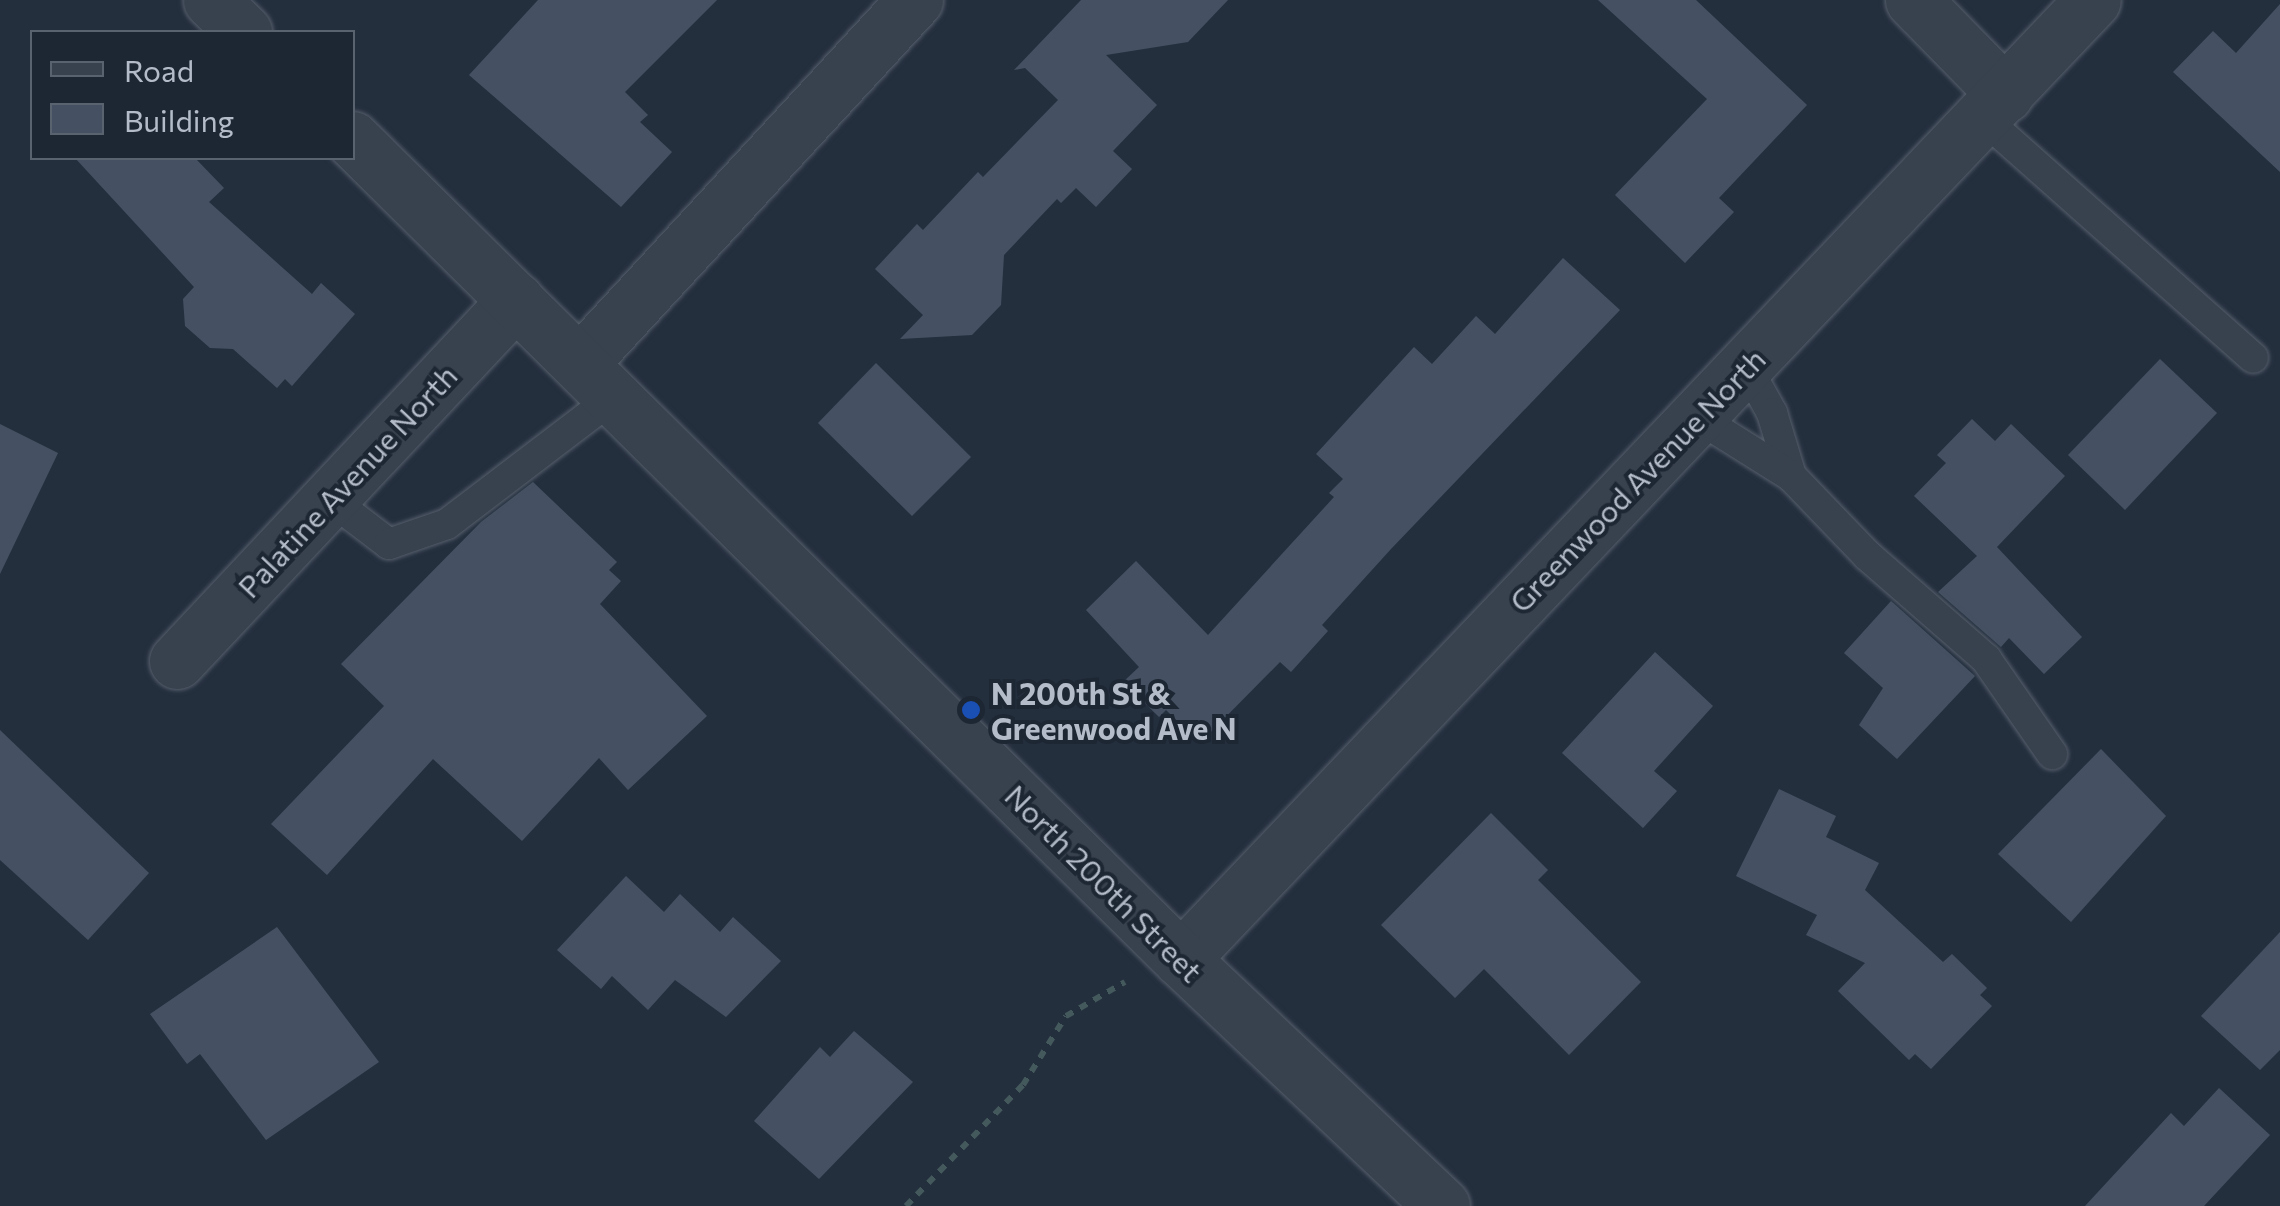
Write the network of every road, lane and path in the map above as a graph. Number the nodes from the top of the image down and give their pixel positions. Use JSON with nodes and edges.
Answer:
{"nodes":[{"id":1,"x":212,"y":0,"type":"edge"},
{"id":2,"x":915,"y":0,"type":"edge"},
{"id":3,"x":1913,"y":0,"type":"edge"},
{"id":4,"x":2094,"y":0,"type":"edge"},
{"id":5,"x":242,"y":30,"type":"edge"},
{"id":6,"x":1994,"y":106,"type":"junction"},
{"id":7,"x":355,"y":143,"type":"edge"},
{"id":8,"x":516,"y":300,"type":"junction"},
{"id":9,"x":2253,"y":358,"type":"dead end"},
{"id":10,"x":1746,"y":366,"type":"junction"},
{"id":11,"x":597,"y":380,"type":"junction"},
{"id":12,"x":1697,"y":417,"type":"junction"},
{"id":13,"x":1792,"y":476,"type":"junction"},
{"id":14,"x":330,"y":500,"type":"junction"},
{"id":15,"x":177,"y":661,"type":"dead end"},
{"id":16,"x":2052,"y":754,"type":"dead end"},
{"id":17,"x":1181,"y":958,"type":"junction"},
{"id":18,"x":906,"y":1206,"type":"edge"},
{"id":19,"x":1442,"y":1206,"type":"edge"}],
"edges":[{"from":1,"to":5,"type":"street"},
{"from":2,"to":11,"type":"street"},
{"from":3,"to":6,"type":"street"},
{"from":4,"to":6,"type":"street","name":"Greenwood Avenue North"},
{"from":6,"to":9,"type":"lane"},
{"from":6,"to":10,"type":"street","name":"Greenwood Avenue North"},
{"from":7,"to":8,"type":"street","name":"North 200th Street"},
{"from":8,"to":11,"type":"street","name":"North 200th Street"},
{"from":8,"to":14,"type":"street","name":"Palatine Avenue North"},
{"from":10,"to":12,"type":"street","name":"Greenwood Avenue North"},
{"from":10,"to":13,"type":"lane"},
{"from":11,"to":14,"type":"lane"},
{"from":11,"to":17,"type":"street","name":"North 200th Street"},
{"from":12,"to":13,"type":"lane"},
{"from":12,"to":17,"type":"street","name":"Greenwood Avenue North"},
{"from":13,"to":16,"type":"lane"},
{"from":14,"to":15,"type":"street","name":"Palatine Avenue North"},
{"from":17,"to":18,"type":"path"},
{"from":17,"to":19,"type":"street","name":"North 200th Street"}]}
